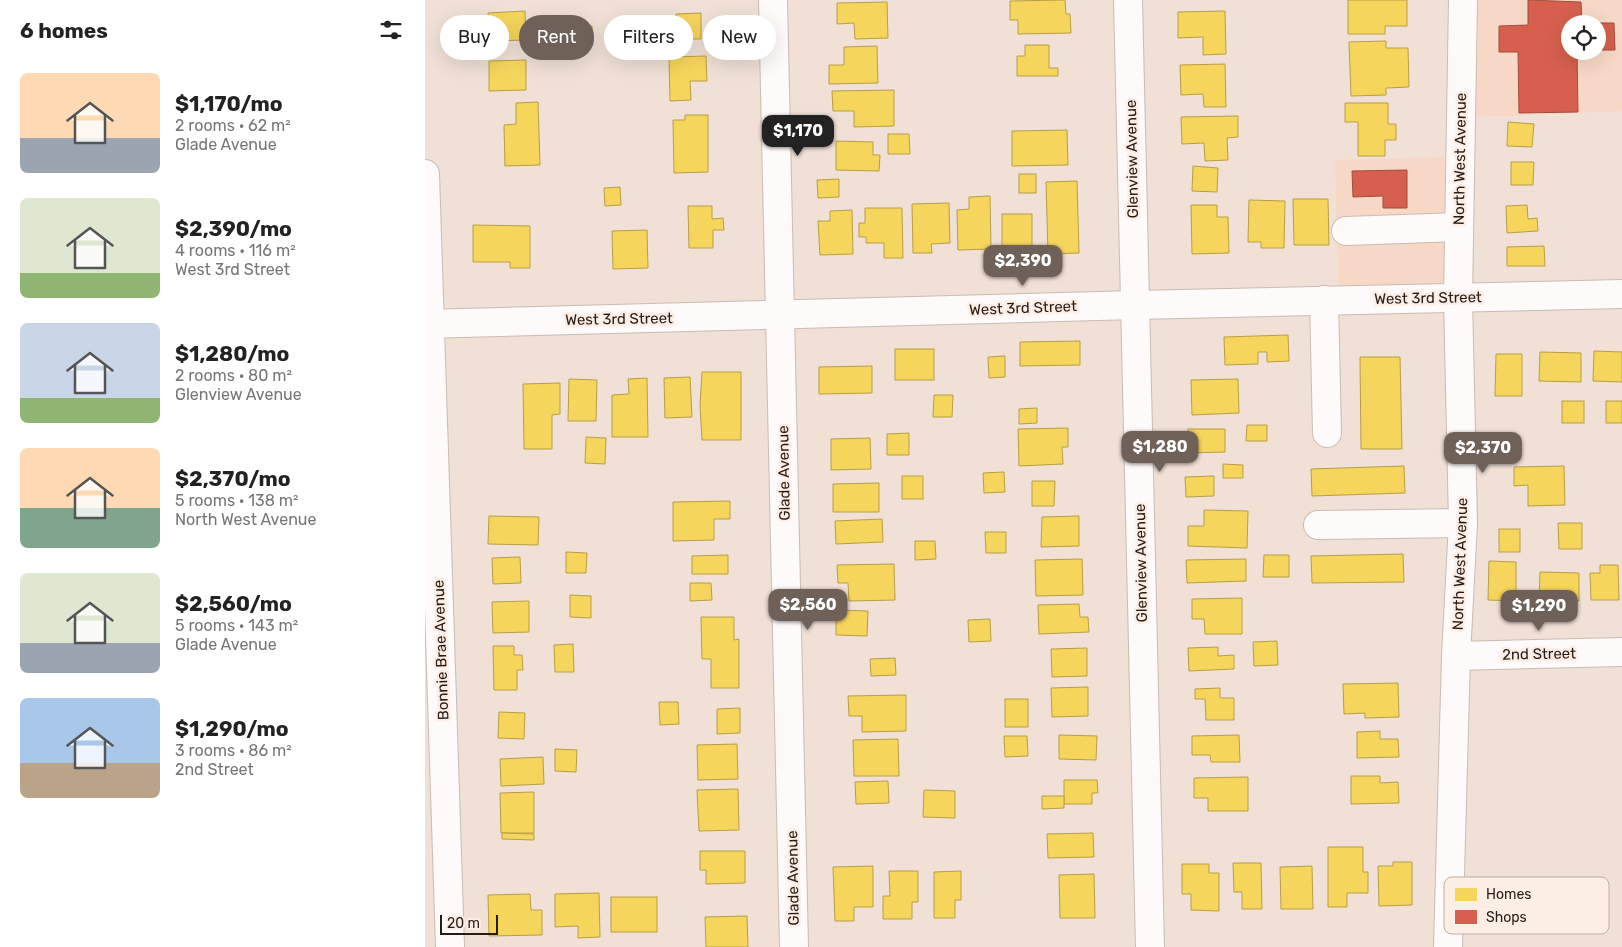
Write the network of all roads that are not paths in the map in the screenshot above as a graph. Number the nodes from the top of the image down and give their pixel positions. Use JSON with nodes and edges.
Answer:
{"nodes":[{"id":1,"x":773,"y":0,"type":"edge"},
{"id":2,"x":1128,"y":0,"type":"edge"},
{"id":3,"x":1463,"y":0,"type":"edge"},
{"id":4,"x":425,"y":174,"type":"edge"},
{"id":5,"x":1459,"y":227,"type":"junction"},
{"id":6,"x":1347,"y":231,"type":"dead end"},
{"id":7,"x":1622,"y":294,"type":"edge"},
{"id":8,"x":1458,"y":298,"type":"junction"},
{"id":9,"x":1324,"y":300,"type":"junction"},
{"id":10,"x":1135,"y":305,"type":"junction"},
{"id":11,"x":780,"y":315,"type":"junction"},
{"id":12,"x":428,"y":324,"type":"edge"},
{"id":13,"x":1327,"y":433,"type":"dead end"},
{"id":14,"x":1463,"y":523,"type":"junction"},
{"id":15,"x":1318,"y":525,"type":"dead end"},
{"id":16,"x":1622,"y":652,"type":"edge"},
{"id":17,"x":1456,"y":656,"type":"junction"},
{"id":18,"x":1450,"y":877,"type":"edge"},
{"id":19,"x":1448,"y":934,"type":"edge"},
{"id":20,"x":450,"y":947,"type":"edge"},
{"id":21,"x":794,"y":947,"type":"edge"},
{"id":22,"x":1150,"y":947,"type":"edge"},
{"id":23,"x":1448,"y":947,"type":"edge"}],
"edges":[{"from":1,"to":11,"type":"street","name":"Glade Avenue"},
{"from":2,"to":10,"type":"street","name":"Glenview Avenue"},
{"from":3,"to":5,"type":"street","name":"North West Avenue"},
{"from":4,"to":12,"type":"street","name":"Bonnie Brae Avenue"},
{"from":5,"to":6,"type":"street"},
{"from":5,"to":8,"type":"street","name":"North West Avenue"},
{"from":7,"to":8,"type":"street","name":"West 3rd Street"},
{"from":8,"to":9,"type":"street","name":"West 3rd Street"},
{"from":8,"to":14,"type":"street","name":"North West Avenue"},
{"from":9,"to":10,"type":"street","name":"West 3rd Street"},
{"from":9,"to":13,"type":"street"},
{"from":10,"to":11,"type":"street","name":"West 3rd Street"},
{"from":10,"to":22,"type":"street","name":"Glenview Avenue"},
{"from":11,"to":12,"type":"street","name":"West 3rd Street"},
{"from":11,"to":21,"type":"street","name":"Glade Avenue"},
{"from":12,"to":20,"type":"street","name":"Bonnie Brae Avenue"},
{"from":14,"to":15,"type":"street"},
{"from":14,"to":17,"type":"street","name":"North West Avenue"},
{"from":16,"to":17,"type":"street","name":"2nd Street"},
{"from":17,"to":18,"type":"street","name":"North West Avenue"},
{"from":19,"to":23,"type":"street","name":"North West Avenue"}]}
